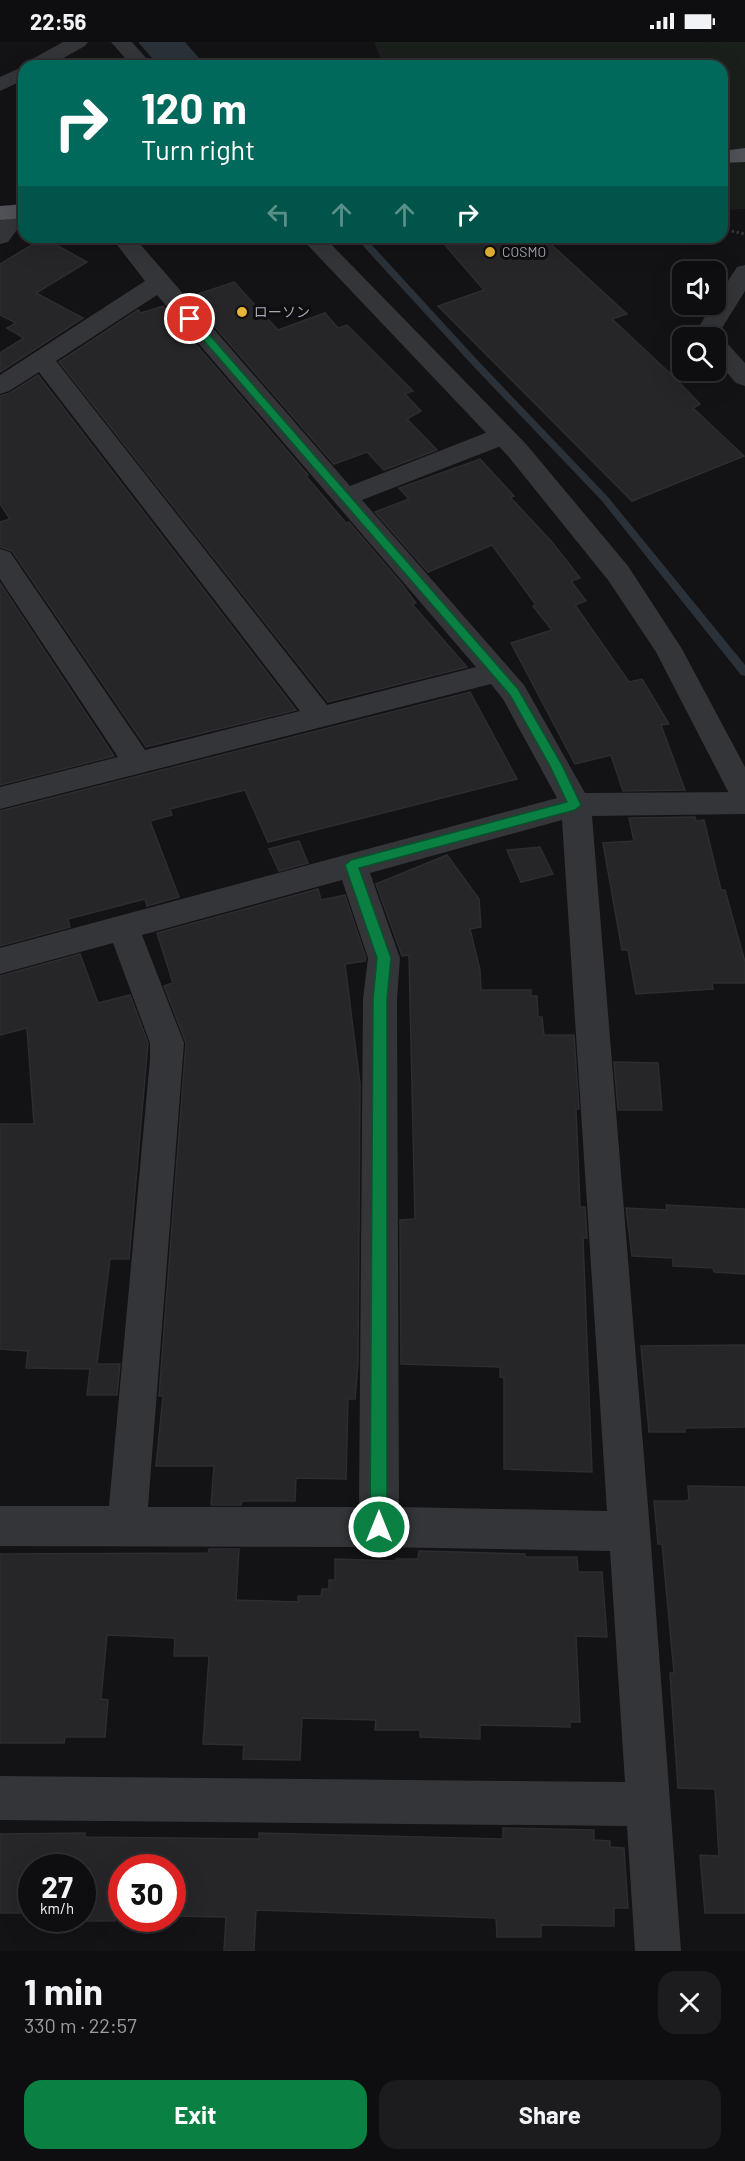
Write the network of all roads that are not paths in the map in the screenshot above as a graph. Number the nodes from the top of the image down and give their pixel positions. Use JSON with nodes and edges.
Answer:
{"nodes":[{"id":1,"x":78,"y":42,"type":"edge"},
{"id":2,"x":121,"y":42,"type":"edge"},
{"id":3,"x":38,"y":58,"type":"edge"},
{"id":4,"x":138,"y":60,"type":"edge"},
{"id":5,"x":18,"y":75,"type":"edge"},
{"id":6,"x":0,"y":85,"type":"edge"},
{"id":7,"x":745,"y":155,"type":"edge"},
{"id":8,"x":728,"y":157,"type":"edge"},
{"id":9,"x":14,"y":212,"type":"edge"},
{"id":10,"x":0,"y":237,"type":"edge"},
{"id":11,"x":127,"y":243,"type":"edge"},
{"id":12,"x":317,"y":243,"type":"edge"},
{"id":13,"x":745,"y":272,"type":"edge"},
{"id":14,"x":159,"y":283,"type":"junction"},
{"id":15,"x":711,"y":327,"type":"edge"},
{"id":16,"x":726,"y":357,"type":"edge"},
{"id":17,"x":42,"y":359,"type":"junction"},
{"id":18,"x":745,"y":378,"type":"edge"},
{"id":19,"x":0,"y":386,"type":"edge"},
{"id":20,"x":502,"y":436,"type":"junction"},
{"id":21,"x":345,"y":497,"type":"junction"},
{"id":22,"x":0,"y":558,"type":"edge"},
{"id":23,"x":498,"y":672,"type":"junction"},
{"id":24,"x":321,"y":717,"type":"junction"},
{"id":25,"x":138,"y":764,"type":"junction"},
{"id":26,"x":745,"y":795,"type":"edge"},
{"id":27,"x":0,"y":798,"type":"edge"},
{"id":28,"x":745,"y":803,"type":"edge"},
{"id":29,"x":575,"y":805,"type":"junction"},
{"id":30,"x":351,"y":865,"type":"junction"},
{"id":31,"x":124,"y":929,"type":"junction"},
{"id":32,"x":0,"y":961,"type":"edge"},
{"id":33,"x":127,"y":1525,"type":"junction"},
{"id":34,"x":0,"y":1526,"type":"edge"},
{"id":35,"x":379,"y":1527,"type":"junction"},
{"id":36,"x":630,"y":1531,"type":"junction"},
{"id":37,"x":0,"y":1798,"type":"edge"},
{"id":38,"x":649,"y":1804,"type":"junction"},
{"id":39,"x":658,"y":1951,"type":"edge"}],
"edges":[{"from":1,"to":3,"type":"street"},
{"from":2,"to":4,"type":"street"},
{"from":5,"to":6,"type":"street"},
{"from":7,"to":8,"type":"main road"},
{"from":9,"to":10,"type":"street"},
{"from":11,"to":14,"type":"street"},
{"from":12,"to":20,"type":"street"},
{"from":13,"to":15,"type":"street"},
{"from":14,"to":17,"type":"street"},
{"from":14,"to":21,"type":"street"},
{"from":16,"to":18,"type":"street"},
{"from":17,"to":19,"type":"street"},
{"from":17,"to":24,"type":"street"},
{"from":20,"to":21,"type":"street"},
{"from":20,"to":26,"type":"street"},
{"from":21,"to":23,"type":"street"},
{"from":22,"to":25,"type":"street"},
{"from":23,"to":24,"type":"street"},
{"from":23,"to":29,"type":"street"},
{"from":24,"to":25,"type":"street"},
{"from":25,"to":27,"type":"street"},
{"from":28,"to":29,"type":"street"},
{"from":29,"to":30,"type":"street"},
{"from":29,"to":36,"type":"street"},
{"from":30,"to":31,"type":"street"},
{"from":30,"to":35,"type":"street"},
{"from":31,"to":32,"type":"street"},
{"from":31,"to":33,"type":"street"},
{"from":33,"to":34,"type":"street"},
{"from":33,"to":35,"type":"street"},
{"from":35,"to":36,"type":"street"},
{"from":36,"to":38,"type":"street"},
{"from":37,"to":38,"type":"street"},
{"from":38,"to":39,"type":"street"}]}
